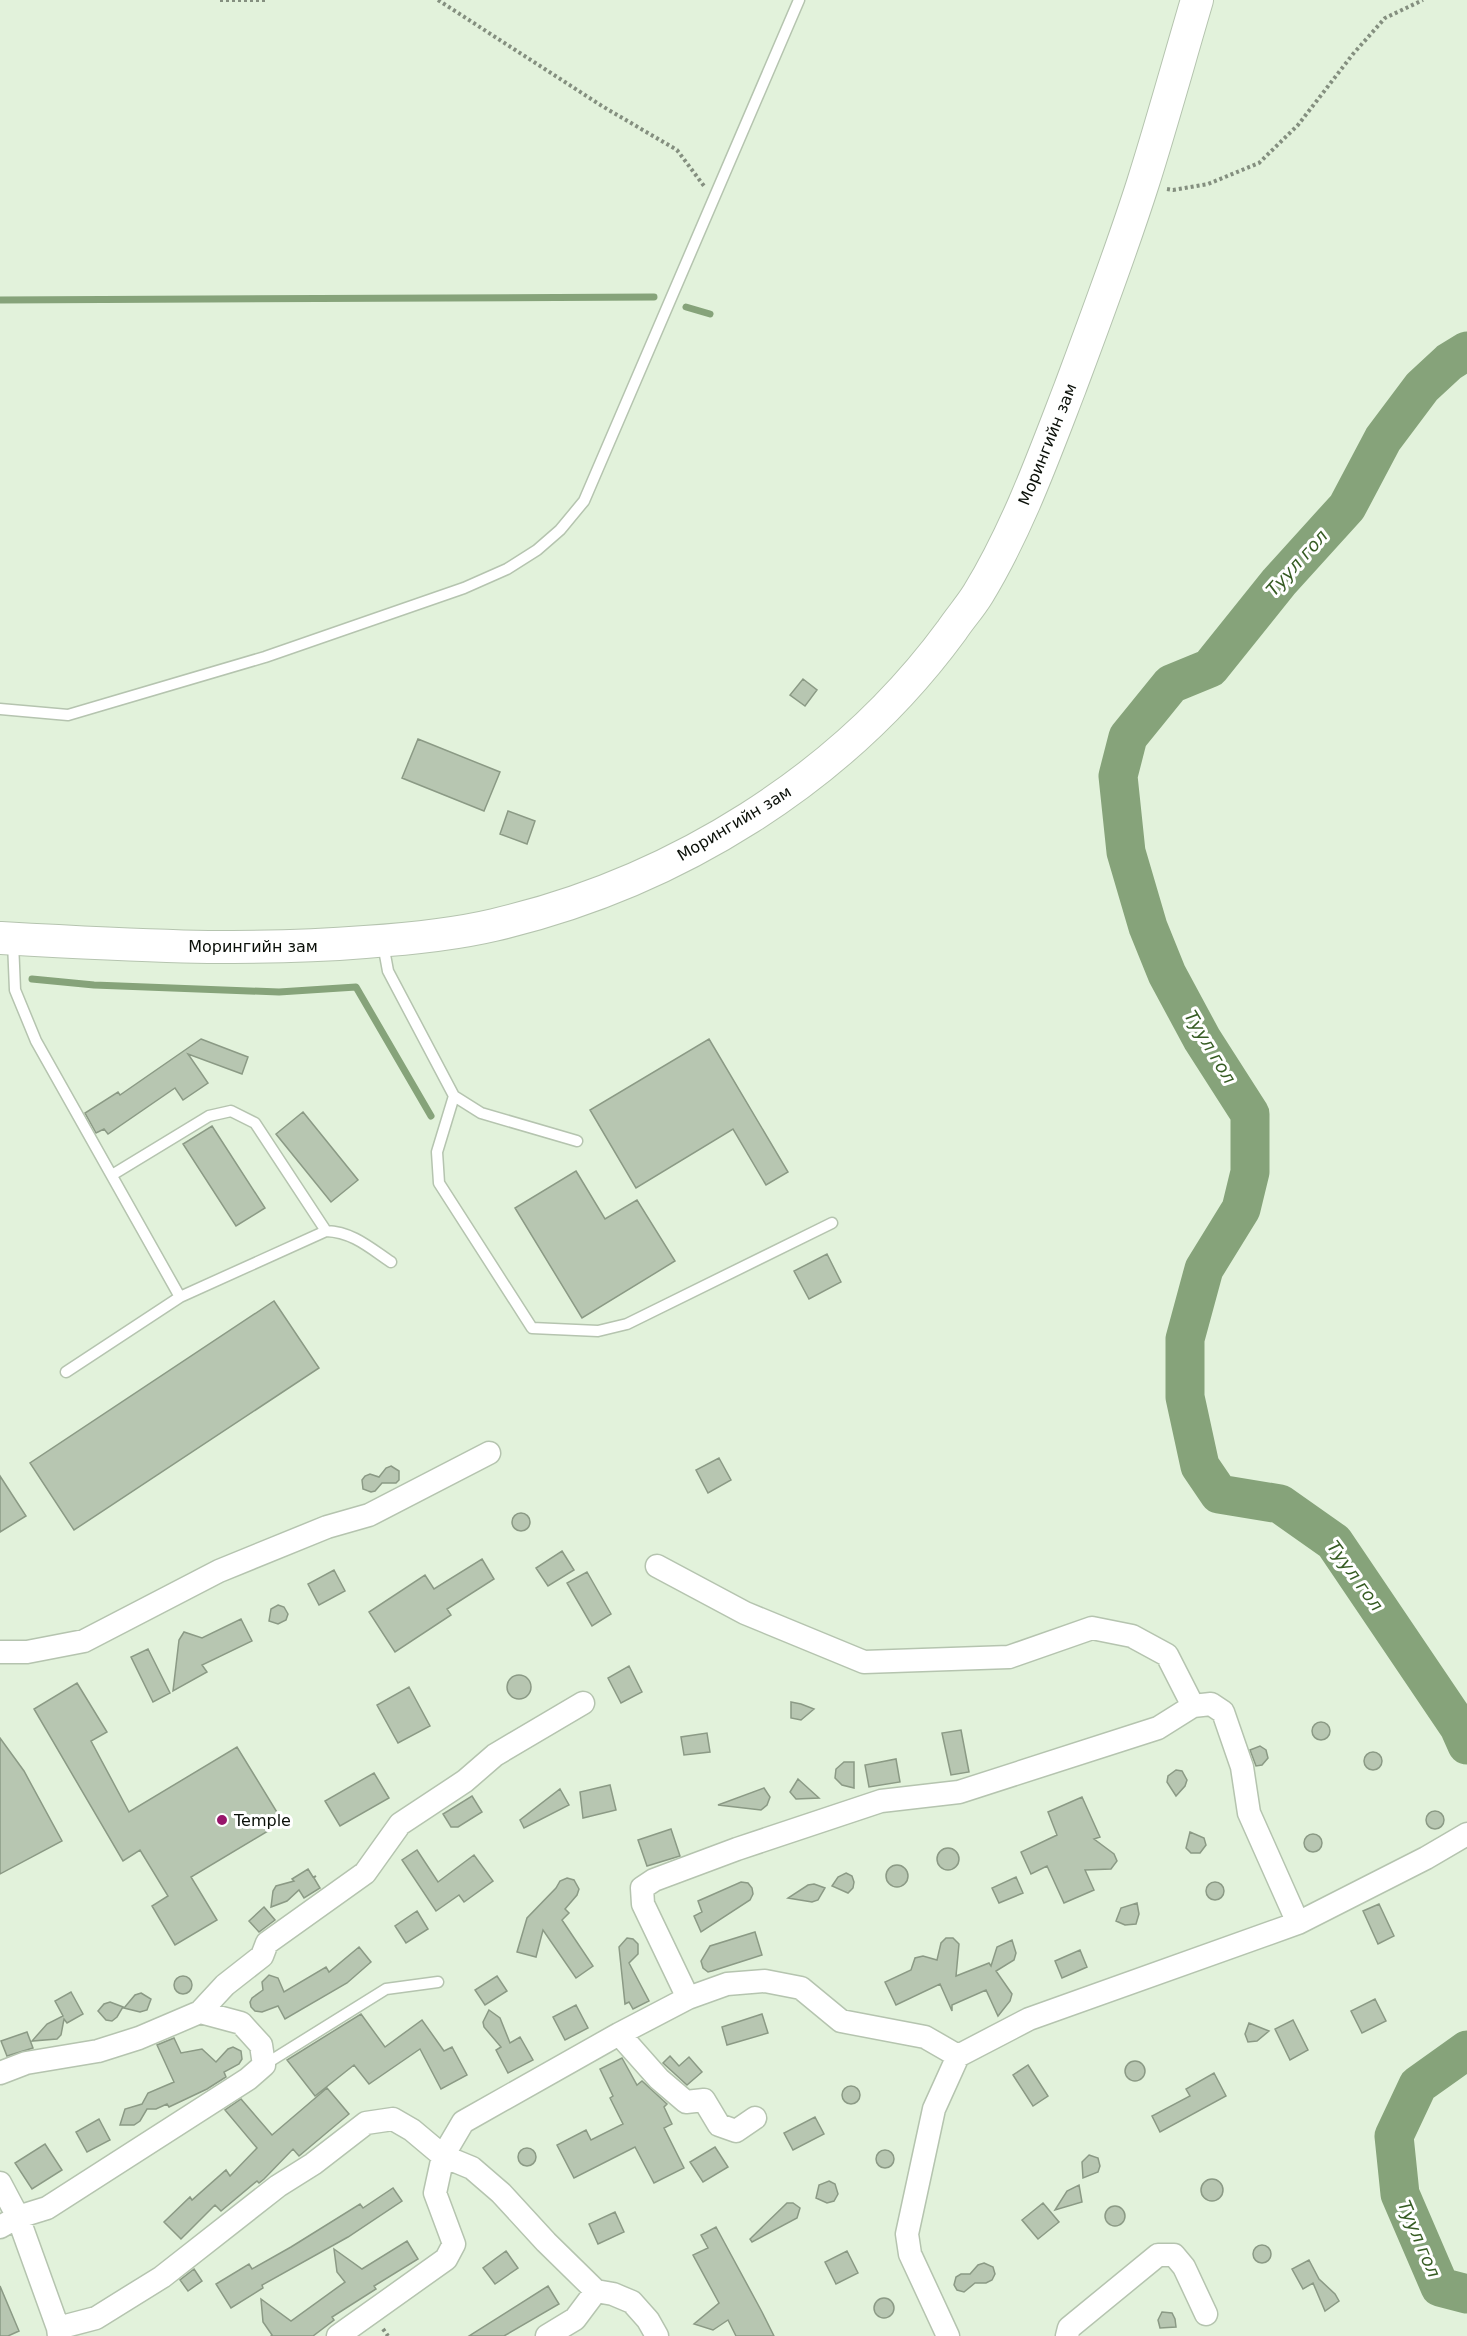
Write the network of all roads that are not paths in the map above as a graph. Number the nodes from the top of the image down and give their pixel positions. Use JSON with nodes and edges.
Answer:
{"nodes":[{"id":1,"x":799,"y":0,"type":"edge"},
{"id":2,"x":1197,"y":0,"type":"edge"},
{"id":3,"x":0,"y":709,"type":"edge"},
{"id":4,"x":7,"y":939,"type":"edge"},
{"id":5,"x":383,"y":941,"type":"junction"},
{"id":6,"x":454,"y":1096,"type":"junction"},
{"id":7,"x":577,"y":1141,"type":"dead end"},
{"id":8,"x":112,"y":1175,"type":"junction"},
{"id":9,"x":832,"y":1223,"type":"dead end"},
{"id":10,"x":326,"y":1231,"type":"junction"},
{"id":11,"x":392,"y":1262,"type":"dead end"},
{"id":12,"x":180,"y":1297,"type":"junction"},
{"id":13,"x":66,"y":1372,"type":"dead end"},
{"id":14,"x":489,"y":1453,"type":"dead end"},
{"id":15,"x":657,"y":1566,"type":"dead end"},
{"id":16,"x":0,"y":1652,"type":"edge"},
{"id":17,"x":583,"y":1703,"type":"dead end"},
{"id":18,"x":1193,"y":1706,"type":"junction"},
{"id":19,"x":1467,"y":1834,"type":"edge"},
{"id":20,"x":1298,"y":1923,"type":"junction"},
{"id":21,"x":438,"y":1982,"type":"dead end"},
{"id":22,"x":688,"y":1998,"type":"junction"},
{"id":23,"x":200,"y":2012,"type":"junction"},
{"id":24,"x":619,"y":2034,"type":"junction"},
{"id":25,"x":958,"y":2056,"type":"junction"},
{"id":26,"x":264,"y":2066,"type":"junction"},
{"id":27,"x":0,"y":2073,"type":"edge"},
{"id":28,"x":755,"y":2118,"type":"dead end"},
{"id":29,"x":442,"y":2156,"type":"junction"},
{"id":30,"x":0,"y":2183,"type":"edge"},
{"id":31,"x":9,"y":2222,"type":"edge"},
{"id":32,"x":596,"y":2291,"type":"junction"},
{"id":33,"x":1206,"y":2314,"type":"dead end"},
{"id":34,"x":59,"y":2332,"type":"edge"},
{"id":35,"x":338,"y":2336,"type":"edge"},
{"id":36,"x":546,"y":2336,"type":"edge"},
{"id":37,"x":657,"y":2336,"type":"edge"},
{"id":38,"x":948,"y":2336,"type":"edge"},
{"id":39,"x":1067,"y":2336,"type":"edge"}],
"edges":[{"from":1,"to":3,"type":"lane"},
{"from":2,"to":5,"type":"main road","name":"Морингийн зам"},
{"from":4,"to":5,"type":"main road","name":"Морингийн зам"},
{"from":4,"to":8,"type":"lane"},
{"from":5,"to":6,"type":"lane"},
{"from":6,"to":7,"type":"lane"},
{"from":6,"to":9,"type":"lane"},
{"from":8,"to":10,"type":"lane"},
{"from":8,"to":12,"type":"lane"},
{"from":10,"to":11,"type":"lane"},
{"from":10,"to":12,"type":"lane"},
{"from":12,"to":13,"type":"lane"},
{"from":14,"to":16,"type":"street"},
{"from":15,"to":18,"type":"street"},
{"from":17,"to":23,"type":"street"},
{"from":18,"to":20,"type":"street"},
{"from":18,"to":22,"type":"street"},
{"from":19,"to":20,"type":"street"},
{"from":20,"to":25,"type":"street"},
{"from":21,"to":26,"type":"lane"},
{"from":22,"to":24,"type":"street"},
{"from":22,"to":25,"type":"street"},
{"from":23,"to":26,"type":"street"},
{"from":23,"to":27,"type":"street"},
{"from":24,"to":28,"type":"street"},
{"from":24,"to":29,"type":"street"},
{"from":25,"to":38,"type":"street"},
{"from":26,"to":31,"type":"street"},
{"from":29,"to":32,"type":"street"},
{"from":29,"to":34,"type":"street"},
{"from":29,"to":35,"type":"street"},
{"from":30,"to":31,"type":"street"},
{"from":31,"to":34,"type":"street"},
{"from":32,"to":36,"type":"street"},
{"from":32,"to":37,"type":"street"},
{"from":33,"to":39,"type":"street"}]}
